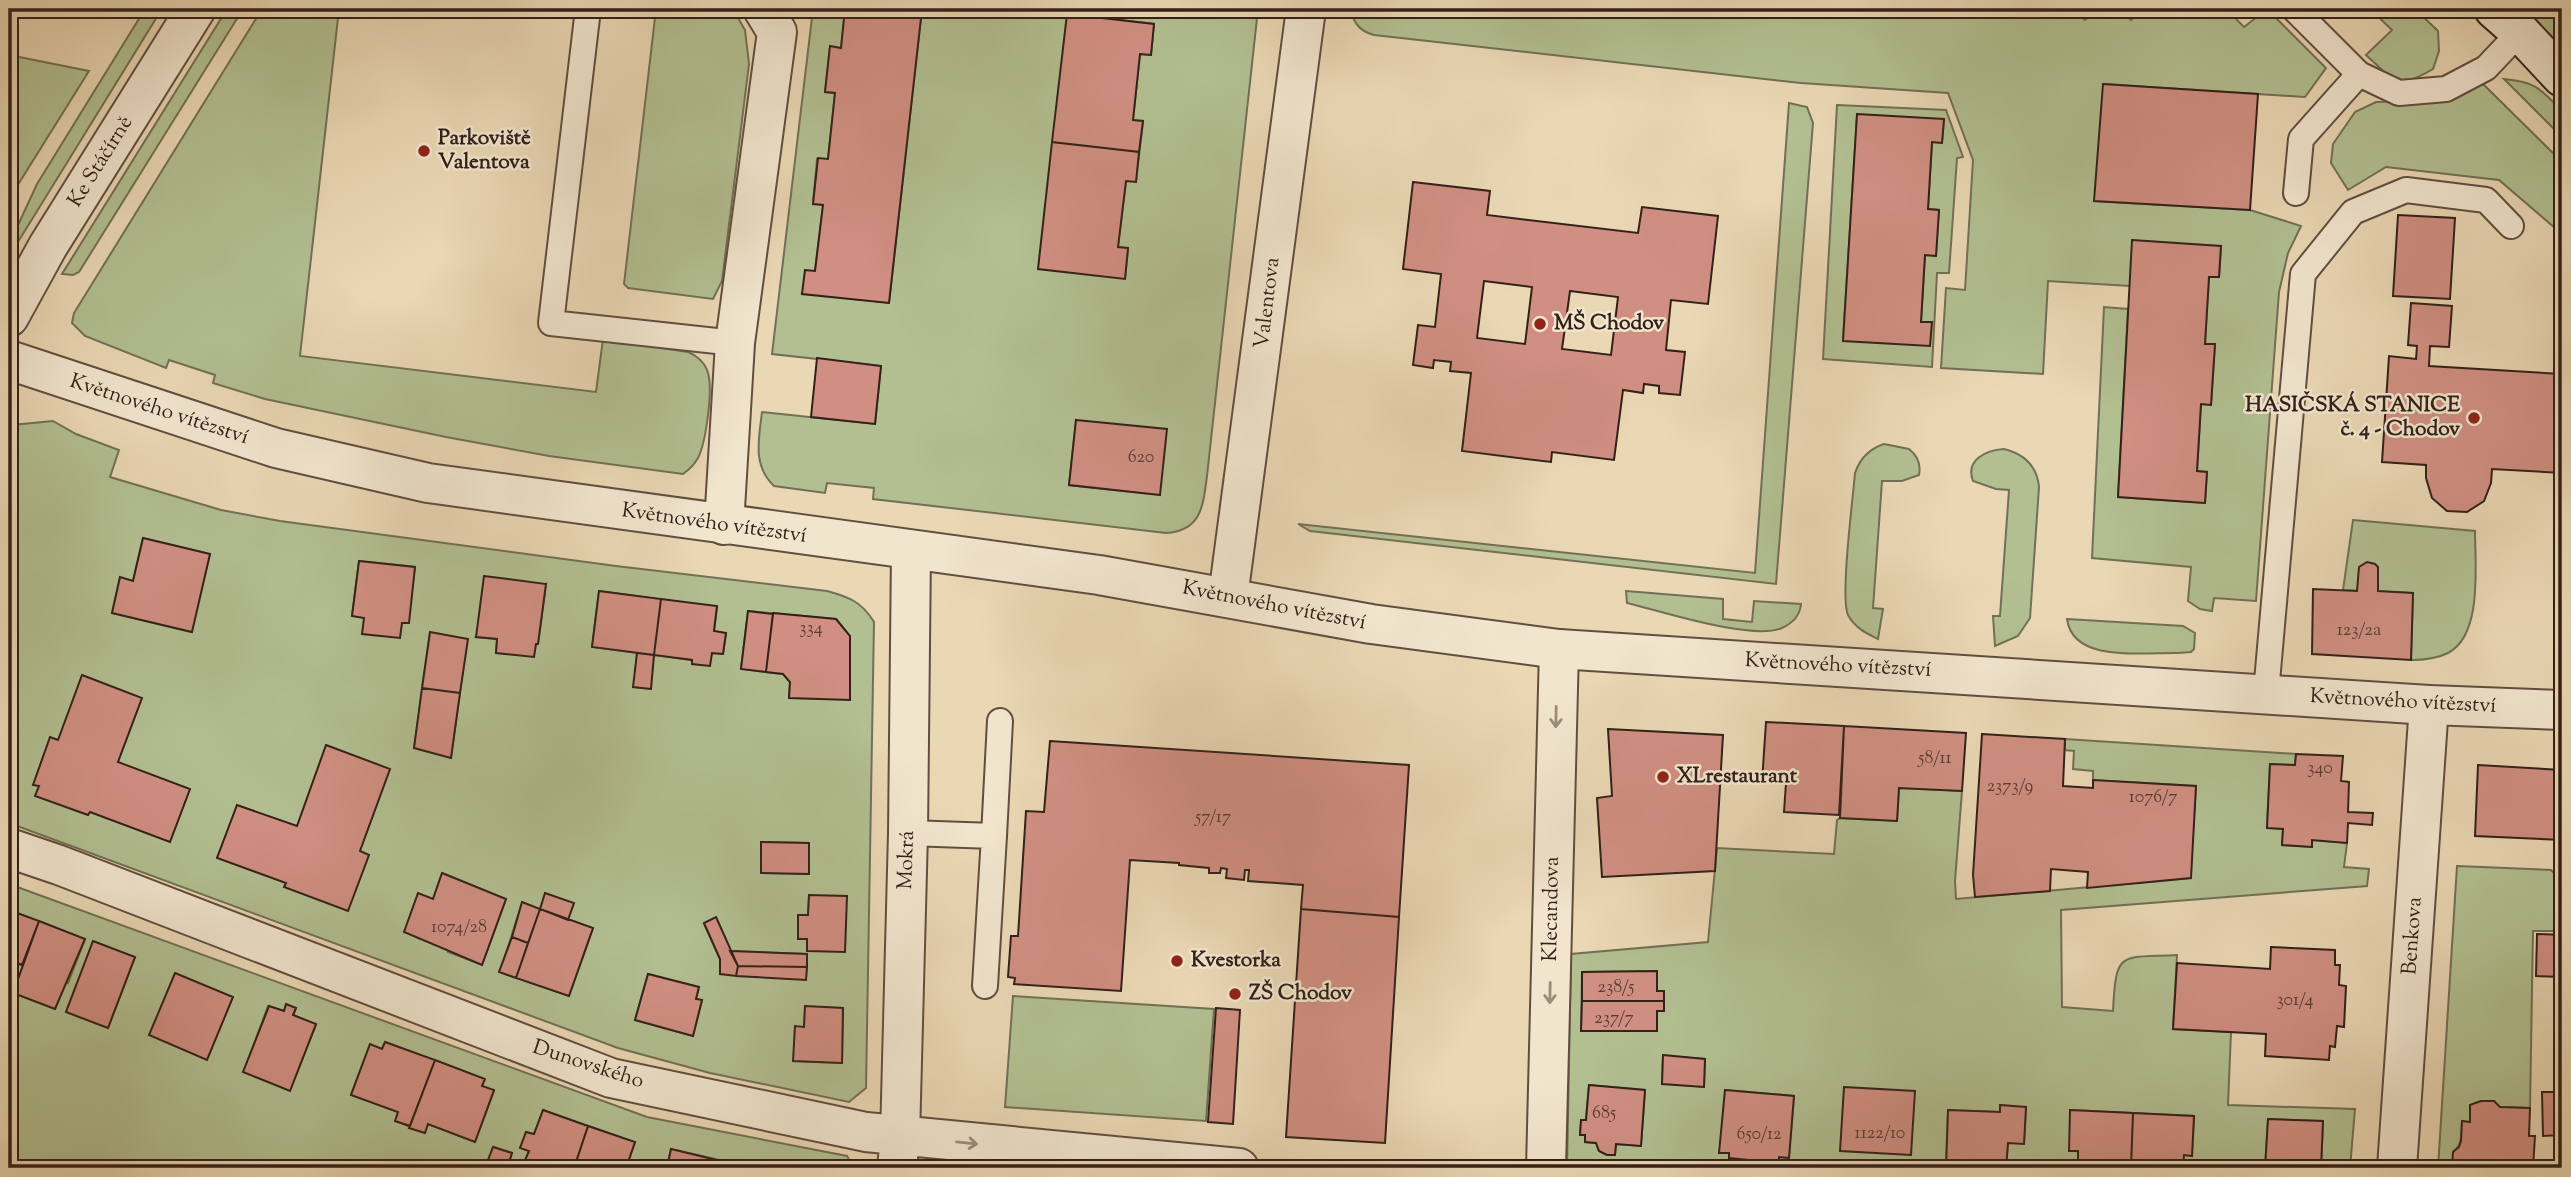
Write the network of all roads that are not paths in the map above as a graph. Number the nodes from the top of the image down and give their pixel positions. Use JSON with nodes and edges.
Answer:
{"nodes":[{"id":1,"x":196,"y":9,"type":"edge"},
{"id":2,"x":588,"y":9,"type":"edge"},
{"id":3,"x":763,"y":9,"type":"edge"},
{"id":4,"x":1306,"y":9,"type":"edge"},
{"id":5,"x":2294,"y":9,"type":"edge"},
{"id":6,"x":2507,"y":20,"type":"edge"},
{"id":7,"x":2359,"y":74,"type":"junction"},
{"id":8,"x":2562,"y":77,"type":"edge"},
{"id":9,"x":2296,"y":193,"type":"dead end"},
{"id":10,"x":2511,"y":226,"type":"dead end"},
{"id":11,"x":9,"y":317,"type":"edge"},
{"id":12,"x":735,"y":343,"type":"junction"},
{"id":13,"x":9,"y":360,"type":"edge"},
{"id":14,"x":724,"y":525,"type":"junction"},
{"id":15,"x":911,"y":551,"type":"junction"},
{"id":16,"x":1228,"y":597,"type":"junction"},
{"id":17,"x":1559,"y":649,"type":"junction"},
{"id":18,"x":2266,"y":693,"type":"junction"},
{"id":19,"x":2430,"y":705,"type":"junction"},
{"id":20,"x":2562,"y":710,"type":"edge"},
{"id":21,"x":1000,"y":721,"type":"dead end"},
{"id":22,"x":908,"y":833,"type":"junction"},
{"id":23,"x":994,"y":836,"type":"junction"},
{"id":24,"x":9,"y":848,"type":"edge"},
{"id":25,"x":985,"y":986,"type":"dead end"},
{"id":26,"x":898,"y":1152,"type":"edge"},
{"id":27,"x":1141,"y":1164,"type":"edge"},
{"id":28,"x":1238,"y":1168,"type":"edge"},
{"id":29,"x":1546,"y":1168,"type":"edge"},
{"id":30,"x":2397,"y":1168,"type":"edge"}],
"edges":[{"from":1,"to":11,"type":"street","name":"Ke Stáčírně"},
{"from":2,"to":12,"type":"lane"},
{"from":3,"to":12,"type":"street"},
{"from":4,"to":16,"type":"street","name":"Valentova"},
{"from":5,"to":7,"type":"lane"},
{"from":6,"to":7,"type":"lane"},
{"from":6,"to":8,"type":"street"},
{"from":7,"to":9,"type":"lane"},
{"from":10,"to":18,"type":"lane"},
{"from":12,"to":14,"type":"street"},
{"from":13,"to":14,"type":"street","name":"Květnového vítězství"},
{"from":14,"to":15,"type":"street","name":"Květnového vítězství"},
{"from":15,"to":16,"type":"street","name":"Květnového vítězství"},
{"from":15,"to":22,"type":"street","name":"Mokrá"},
{"from":16,"to":17,"type":"street","name":"Květnového vítězství"},
{"from":17,"to":18,"type":"street","name":"Květnového vítězství"},
{"from":17,"to":29,"type":"street","name":"Klecandova","one_way":true},
{"from":18,"to":19,"type":"street","name":"Květnového vítězství"},
{"from":19,"to":20,"type":"street","name":"Květnového vítězství"},
{"from":19,"to":30,"type":"street","name":"Benkova"},
{"from":21,"to":23,"type":"lane"},
{"from":22,"to":23,"type":"lane"},
{"from":22,"to":26,"type":"street","name":"Mokrá"},
{"from":23,"to":25,"type":"lane"},
{"from":24,"to":26,"type":"street","name":"Dunovského"},
{"from":26,"to":27,"type":"street","name":"Dunovského","one_way":true},
{"from":27,"to":28,"type":"street","name":"Dunovského"}]}
